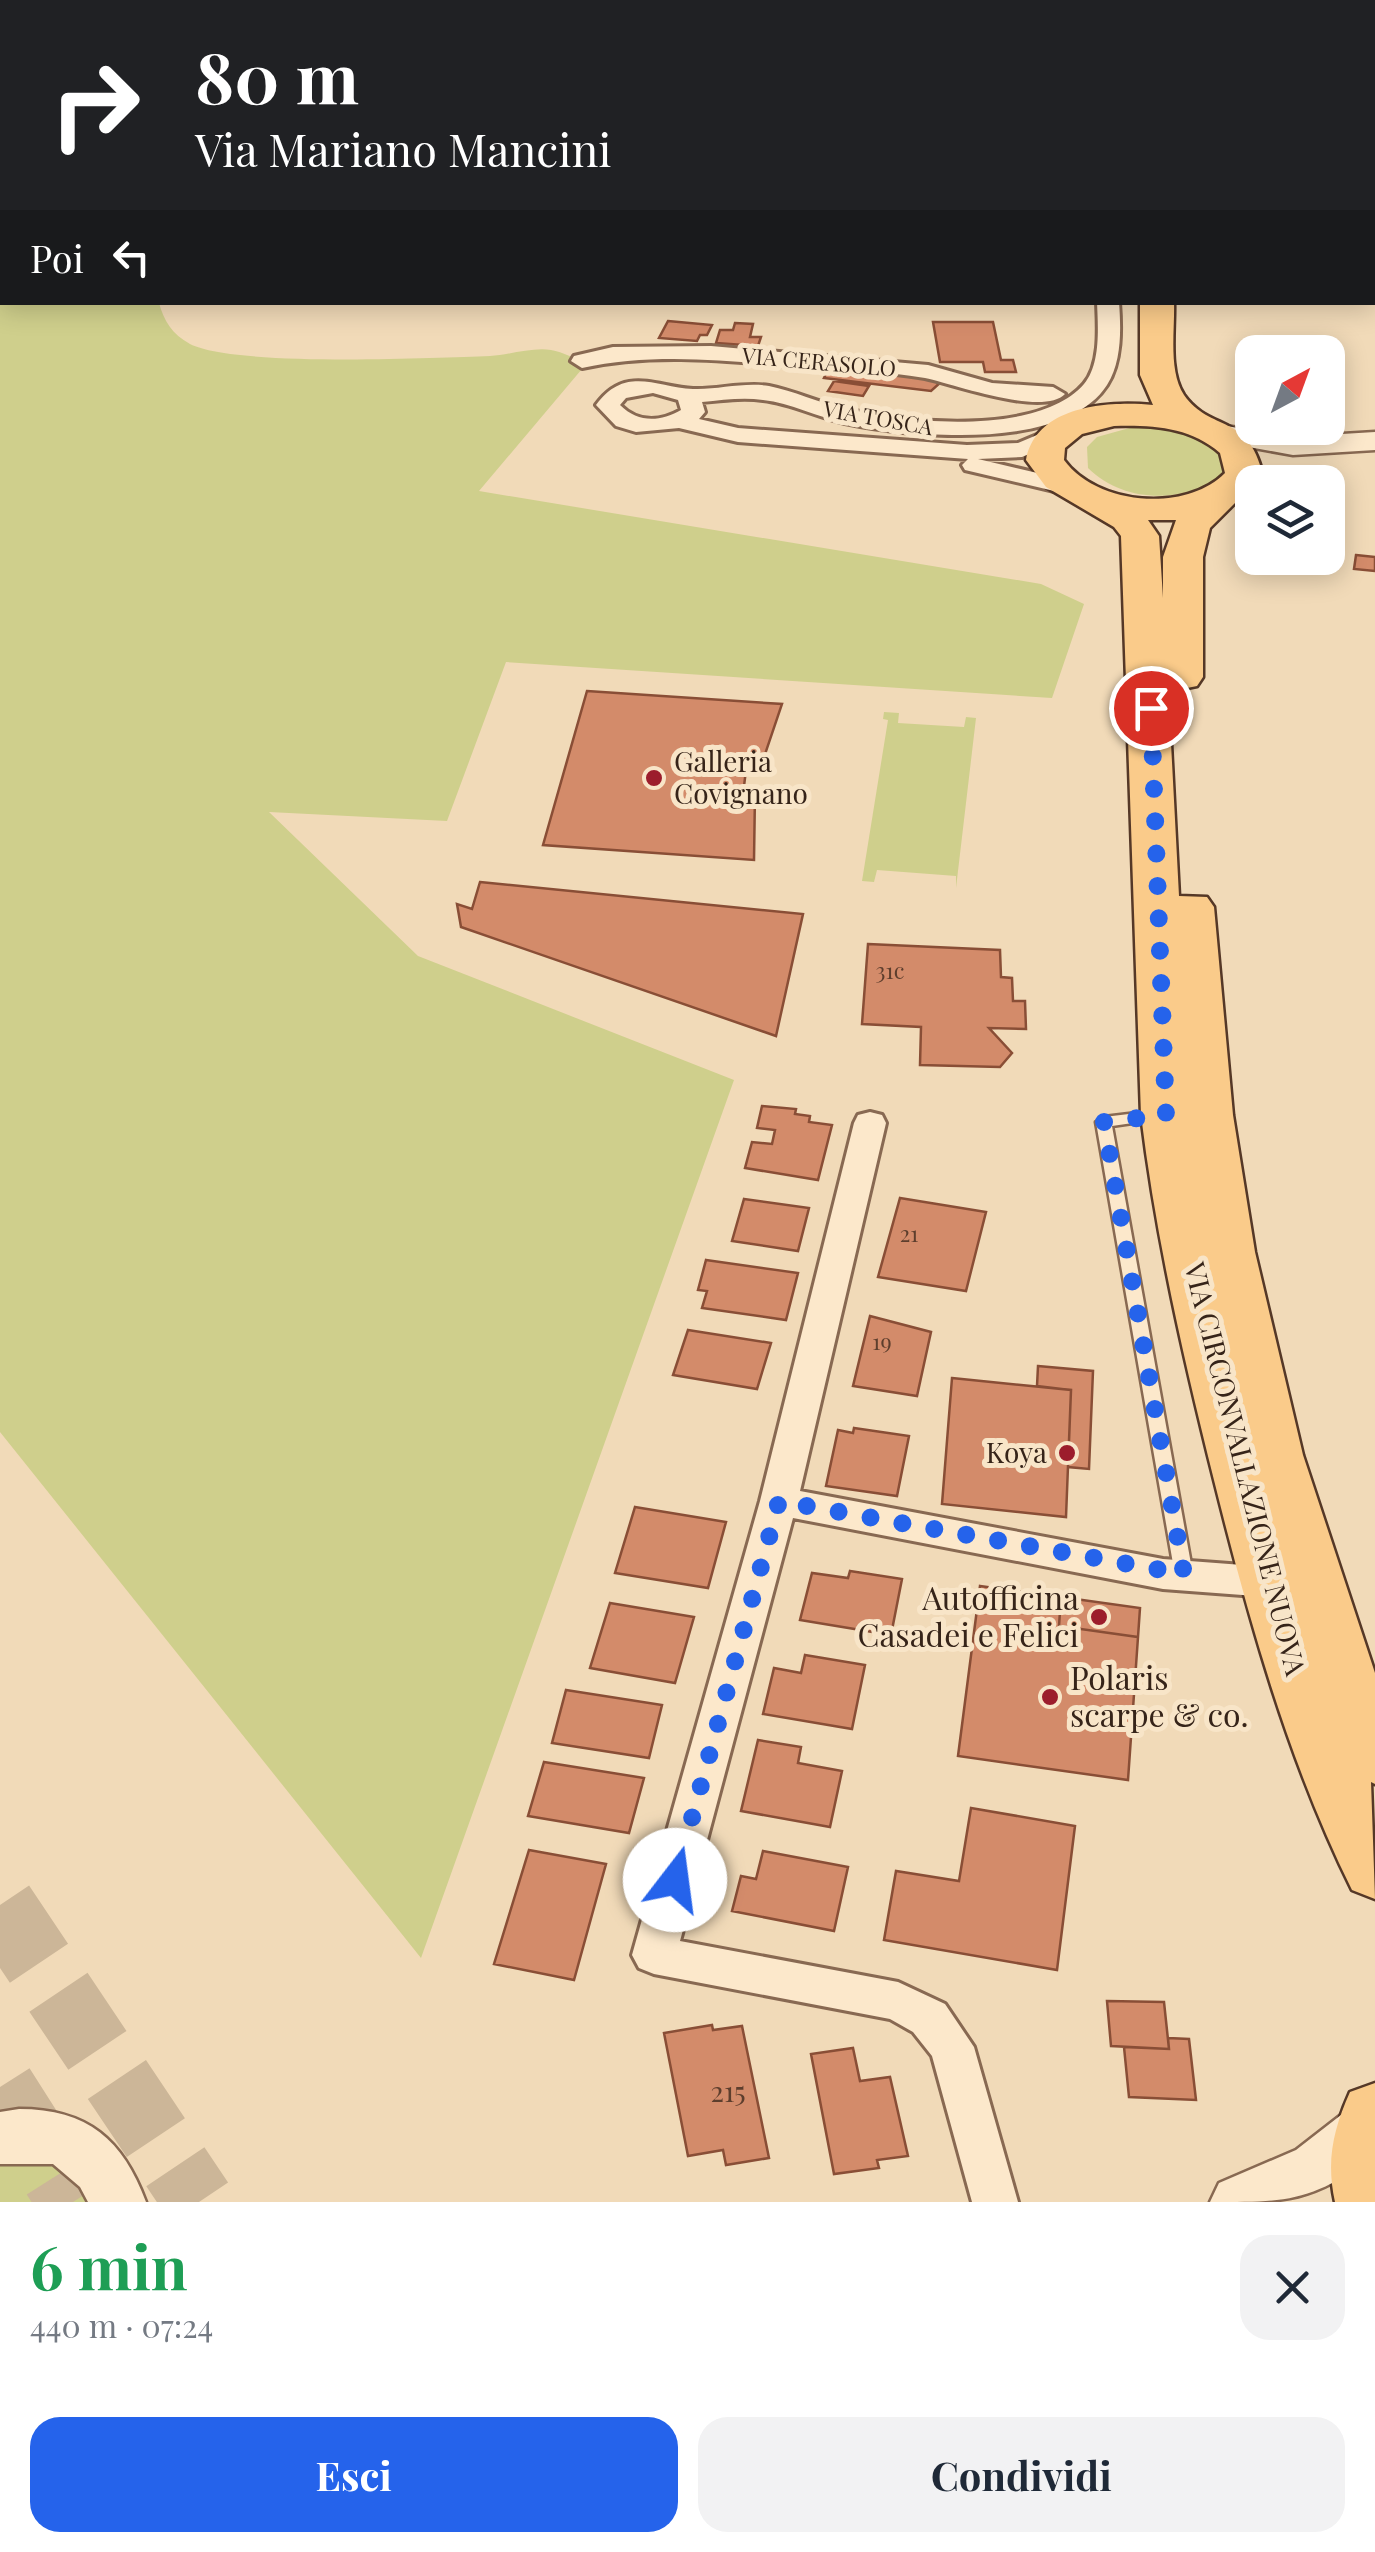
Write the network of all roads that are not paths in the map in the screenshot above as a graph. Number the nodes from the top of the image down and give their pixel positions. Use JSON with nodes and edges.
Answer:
{"nodes":[{"id":1,"x":1133,"y":312,"type":"edge"},
{"id":2,"x":628,"y":389,"type":"junction"},
{"id":3,"x":1053,"y":394,"type":"dead end"},
{"id":4,"x":689,"y":396,"type":"junction"},
{"id":5,"x":679,"y":421,"type":"junction"},
{"id":6,"x":1068,"y":428,"type":"junction"},
{"id":7,"x":1212,"y":431,"type":"junction"},
{"id":8,"x":1375,"y":441,"type":"edge"},
{"id":9,"x":876,"y":446,"type":"junction"},
{"id":10,"x":1074,"y":491,"type":"junction"},
{"id":11,"x":1226,"y":492,"type":"junction"},
{"id":12,"x":1166,"y":1115,"type":"junction"},
{"id":13,"x":870,"y":1124,"type":"dead end"},
{"id":14,"x":779,"y":1501,"type":"junction"},
{"id":15,"x":1184,"y":1574,"type":"junction"},
{"id":16,"x":1269,"y":1582,"type":"junction"},
{"id":17,"x":1375,"y":1758,"type":"edge"},
{"id":18,"x":1375,"y":1871,"type":"edge"},
{"id":19,"x":1372,"y":2120,"type":"edge"},
{"id":20,"x":2,"y":2136,"type":"edge"},
{"id":21,"x":117,"y":2202,"type":"edge"},
{"id":22,"x":995,"y":2202,"type":"edge"},
{"id":23,"x":1238,"y":2202,"type":"edge"},
{"id":24,"x":1372,"y":2202,"type":"edge"}],
"edges":[{"from":1,"to":4,"type":"street","name":"VIA TOSCA"},
{"from":1,"to":6,"type":"main road"},
{"from":1,"to":7,"type":"main road"},
{"from":2,"to":3,"type":"street","name":"VIA CERASOLO"},
{"from":2,"to":4,"type":"street"},
{"from":2,"to":5,"type":"street"},
{"from":4,"to":5,"type":"street"},
{"from":5,"to":9,"type":"street"},
{"from":6,"to":7,"type":"main road"},
{"from":6,"to":9,"type":"street"},
{"from":6,"to":10,"type":"main road"},
{"from":7,"to":8,"type":"street"},
{"from":7,"to":11,"type":"main road"},
{"from":8,"to":11,"type":"street"},
{"from":9,"to":10,"type":"street"},
{"from":10,"to":11,"type":"main road"},
{"from":10,"to":12,"type":"main road","name":"VIA CIRCONVALLAZIONE NUOVA"},
{"from":11,"to":17,"type":"main road","name":"VIA CIRCONVALLAZIONE NUOVA"},
{"from":12,"to":15,"type":"lane"},
{"from":12,"to":16,"type":"main road","name":"VIA CIRCONVALLAZIONE NUOVA"},
{"from":13,"to":14,"type":"street"},
{"from":14,"to":15,"type":"street"},
{"from":14,"to":22,"type":"street"},
{"from":15,"to":16,"type":"street"},
{"from":16,"to":18,"type":"main road","name":"VIA CIRCONVALLAZIONE NUOVA"},
{"from":19,"to":23,"type":"street"},
{"from":19,"to":24,"type":"main road"},
{"from":20,"to":21,"type":"street"}]}
